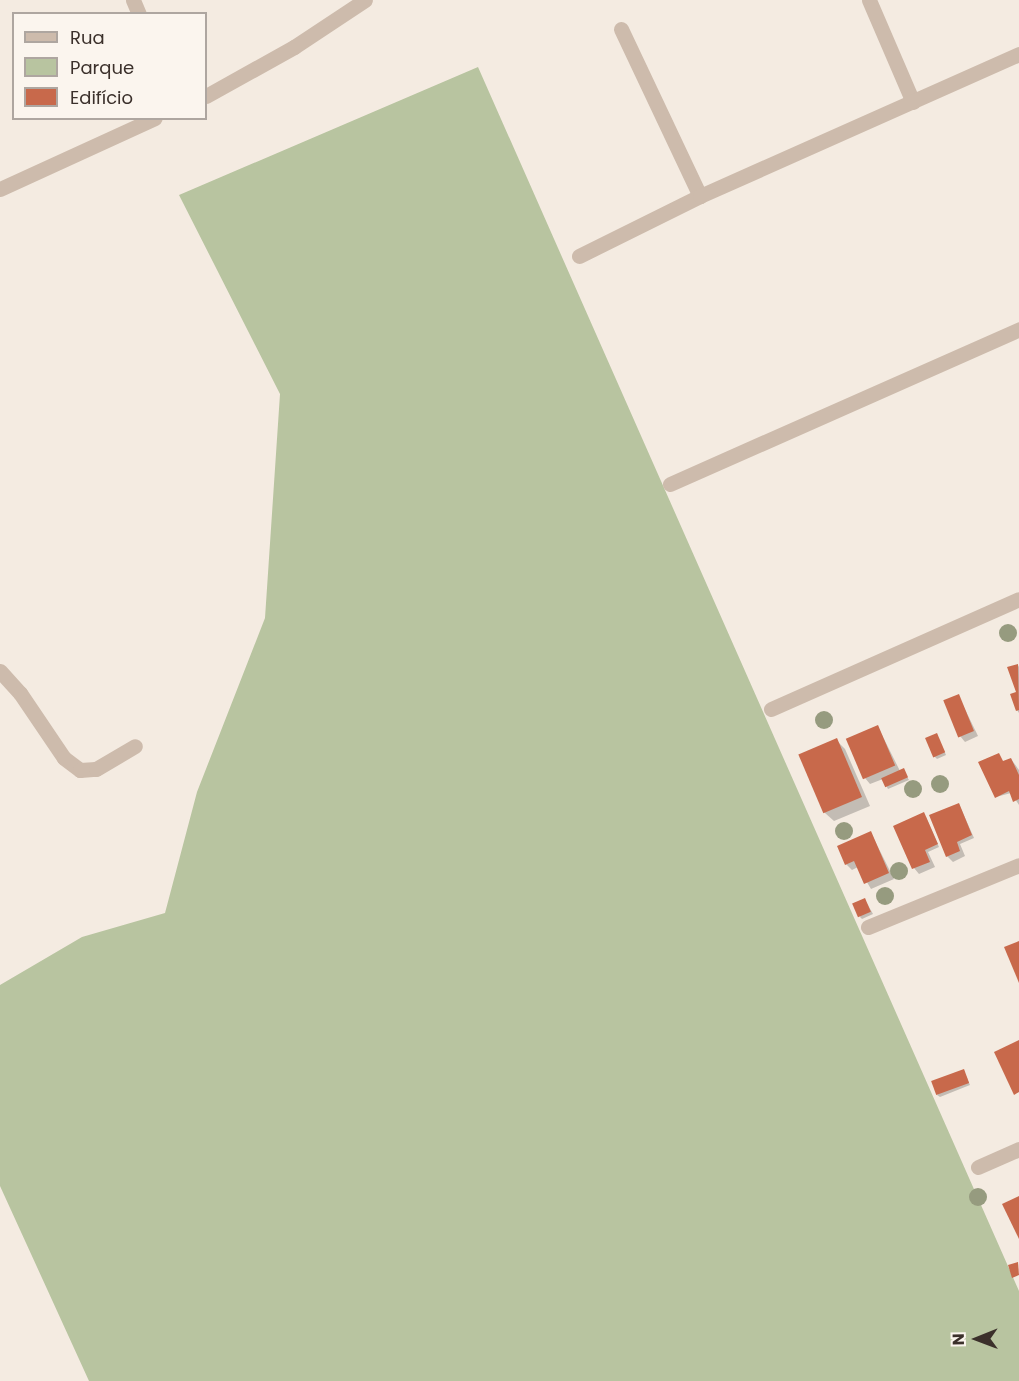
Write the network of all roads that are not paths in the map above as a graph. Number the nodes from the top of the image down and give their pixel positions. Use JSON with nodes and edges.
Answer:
{"nodes":[{"id":1,"x":365,"y":0,"type":"edge"},
{"id":2,"x":869,"y":0,"type":"edge"},
{"id":3,"x":621,"y":29,"type":"dead end"},
{"id":4,"x":1019,"y":54,"type":"edge"},
{"id":5,"x":207,"y":95,"type":"edge"},
{"id":6,"x":914,"y":102,"type":"junction"},
{"id":7,"x":151,"y":120,"type":"edge"},
{"id":8,"x":0,"y":189,"type":"edge"},
{"id":9,"x":700,"y":196,"type":"junction"},
{"id":10,"x":579,"y":256,"type":"dead end"},
{"id":11,"x":1019,"y":329,"type":"edge"},
{"id":12,"x":670,"y":484,"type":"dead end"},
{"id":13,"x":1019,"y":599,"type":"edge"},
{"id":14,"x":0,"y":671,"type":"edge"},
{"id":15,"x":771,"y":709,"type":"dead end"},
{"id":16,"x":135,"y":746,"type":"dead end"},
{"id":17,"x":1019,"y":865,"type":"edge"},
{"id":18,"x":868,"y":927,"type":"dead end"},
{"id":19,"x":1019,"y":1149,"type":"edge"},
{"id":20,"x":978,"y":1167,"type":"dead end"}],
"edges":[{"from":1,"to":5,"type":"street"},
{"from":2,"to":6,"type":"street"},
{"from":3,"to":9,"type":"street"},
{"from":4,"to":6,"type":"street"},
{"from":6,"to":9,"type":"street"},
{"from":7,"to":8,"type":"street"},
{"from":9,"to":10,"type":"street"},
{"from":11,"to":12,"type":"street"},
{"from":13,"to":15,"type":"street"},
{"from":14,"to":16,"type":"street"},
{"from":17,"to":18,"type":"street"},
{"from":19,"to":20,"type":"street"}]}
